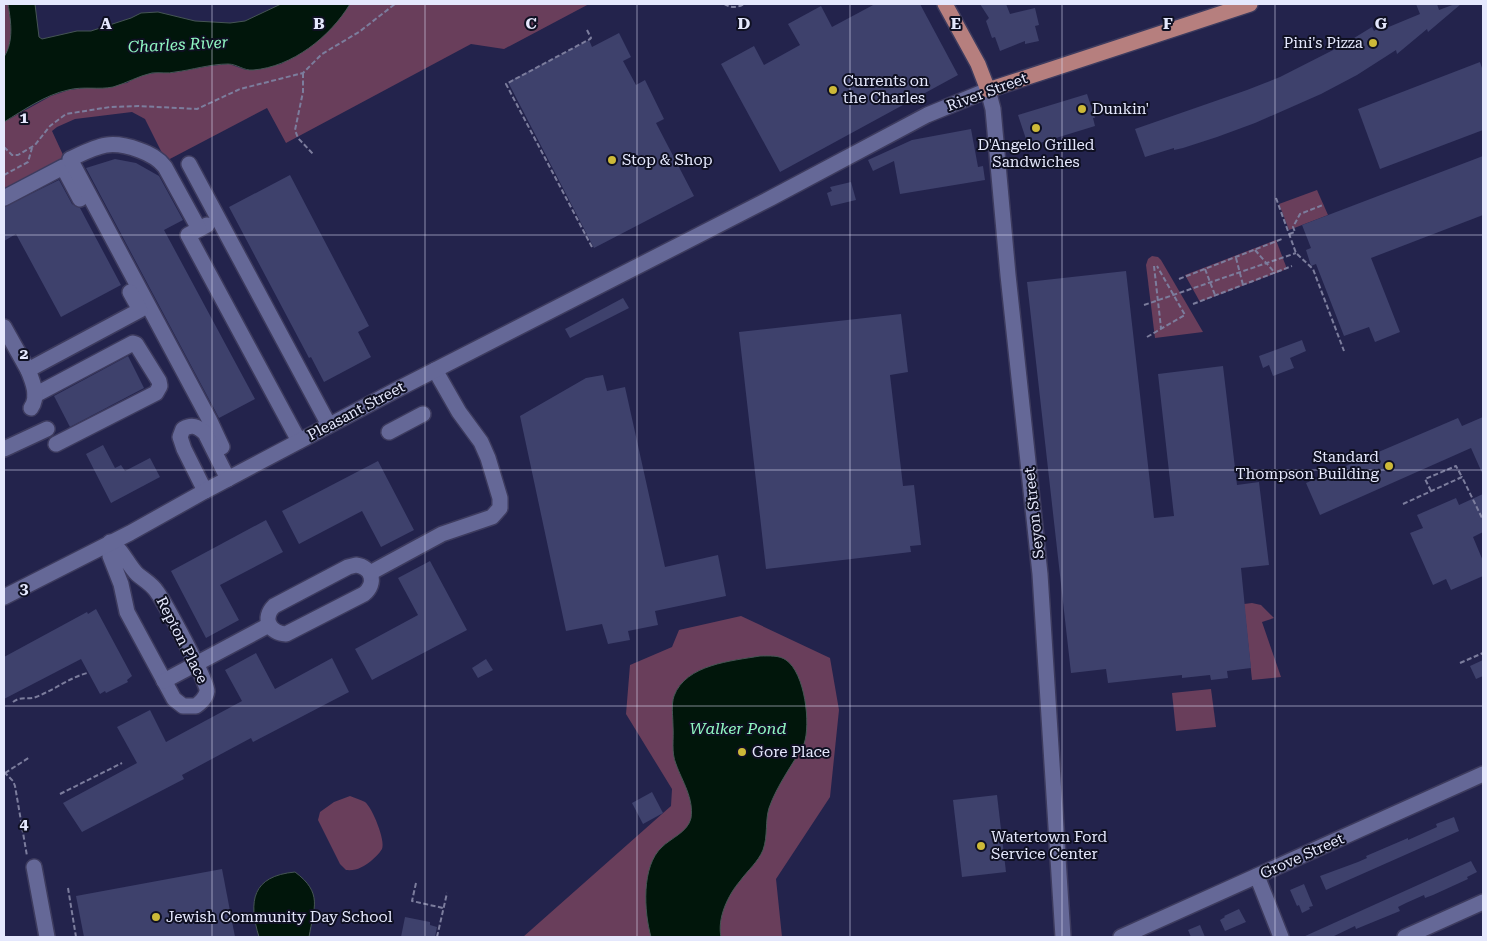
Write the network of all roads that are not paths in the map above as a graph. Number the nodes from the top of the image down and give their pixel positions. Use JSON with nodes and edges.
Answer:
{"nodes":[{"id":1,"x":945,"y":4,"type":"edge"},
{"id":2,"x":1250,"y":4,"type":"edge"},
{"id":3,"x":988,"y":90,"type":"junction"},
{"id":4,"x":189,"y":164,"type":"dead end"},
{"id":5,"x":4,"y":198,"type":"edge"},
{"id":6,"x":218,"y":219,"type":"junction"},
{"id":7,"x":199,"y":229,"type":"junction"},
{"id":8,"x":711,"y":229,"type":"joint"},
{"id":9,"x":4,"y":327,"type":"edge"},
{"id":10,"x":28,"y":370,"type":"junction"},
{"id":11,"x":435,"y":370,"type":"junction"},
{"id":12,"x":423,"y":414,"type":"dead end"},
{"id":13,"x":330,"y":425,"type":"junction"},
{"id":14,"x":47,"y":430,"type":"dead end"},
{"id":15,"x":389,"y":432,"type":"dead end"},
{"id":16,"x":299,"y":441,"type":"junction"},
{"id":17,"x":56,"y":444,"type":"dead end"},
{"id":18,"x":222,"y":447,"type":"dead end"},
{"id":19,"x":4,"y":449,"type":"edge"},
{"id":20,"x":228,"y":479,"type":"junction"},
{"id":21,"x":205,"y":491,"type":"junction"},
{"id":22,"x":110,"y":542,"type":"junction"},
{"id":23,"x":370,"y":573,"type":"junction"},
{"id":24,"x":4,"y":598,"type":"edge"},
{"id":25,"x":269,"y":625,"type":"junction"},
{"id":26,"x":196,"y":664,"type":"junction"},
{"id":27,"x":164,"y":681,"type":"junction"},
{"id":28,"x":1483,"y":774,"type":"edge"},
{"id":29,"x":34,"y":867,"type":"road end"},
{"id":30,"x":1257,"y":876,"type":"junction"},
{"id":31,"x":1483,"y":902,"type":"edge"},
{"id":32,"x":47,"y":937,"type":"edge"},
{"id":33,"x":1063,"y":937,"type":"edge"},
{"id":34,"x":1121,"y":937,"type":"edge"},
{"id":35,"x":1281,"y":937,"type":"edge"},
{"id":36,"x":1405,"y":937,"type":"edge"}],
"edges":[{"from":1,"to":3,"type":"main road"},
{"from":2,"to":3,"type":"main road","name":"River Street"},
{"from":3,"to":8,"type":"street","name":"River Street"},
{"from":3,"to":33,"type":"street","name":"Seyon Street"},
{"from":4,"to":6,"type":"street"},
{"from":5,"to":10,"type":"street"},
{"from":6,"to":7,"type":"street"},
{"from":6,"to":13,"type":"street"},
{"from":7,"to":16,"type":"street"},
{"from":7,"to":18,"type":"street"},
{"from":8,"to":11,"type":"street","name":"Pleasant Street"},
{"from":9,"to":10,"type":"street"},
{"from":10,"to":17,"type":"street"},
{"from":11,"to":13,"type":"street","name":"Pleasant Street"},
{"from":11,"to":23,"type":"street"},
{"from":12,"to":15,"type":"street"},
{"from":13,"to":16,"type":"street","name":"Pleasant Street"},
{"from":14,"to":19,"type":"street"},
{"from":16,"to":20,"type":"street","name":"Pleasant Street"},
{"from":20,"to":21,"type":"street","name":"Pleasant Street"},
{"from":20,"to":21,"type":"street"},
{"from":21,"to":22,"type":"street","name":"Pleasant Street"},
{"from":22,"to":24,"type":"street","name":"Pleasant Street"},
{"from":22,"to":26,"type":"street","name":"Repton Place"},
{"from":22,"to":27,"type":"street","name":"Repton Place"},
{"from":23,"to":25,"type":"street"},
{"from":23,"to":25,"type":"street"},
{"from":25,"to":26,"type":"street"},
{"from":26,"to":27,"type":"street"},
{"from":26,"to":27,"type":"street","name":"Repton Place"},
{"from":28,"to":30,"type":"street","name":"Grove Street"},
{"from":29,"to":32,"type":"street"},
{"from":30,"to":34,"type":"street","name":"Grove Street"},
{"from":30,"to":35,"type":"street"},
{"from":31,"to":36,"type":"street"}]}
